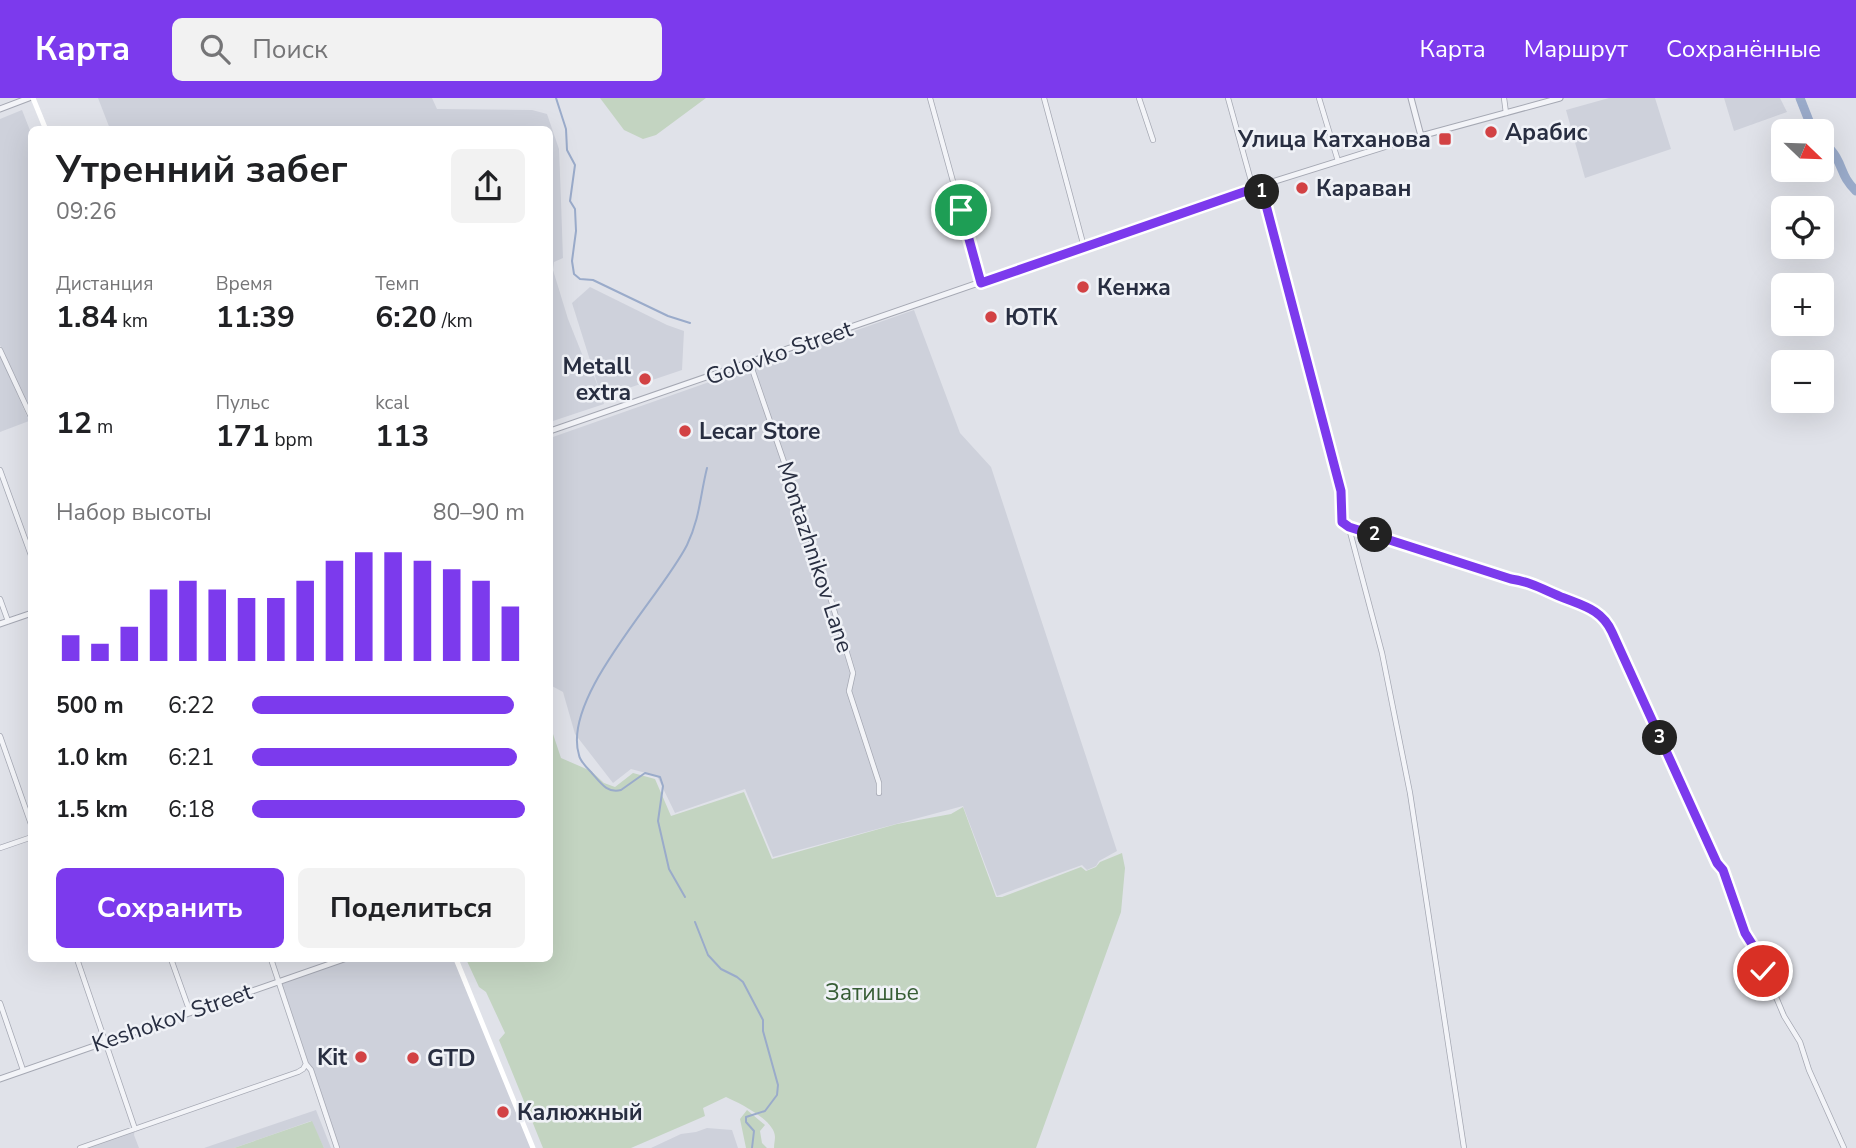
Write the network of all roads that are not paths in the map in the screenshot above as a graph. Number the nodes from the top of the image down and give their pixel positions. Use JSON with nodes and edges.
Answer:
{"nodes":[{"id":1,"x":31,"y":98,"type":"edge"},
{"id":2,"x":930,"y":98,"type":"edge"},
{"id":3,"x":1044,"y":98,"type":"edge"},
{"id":4,"x":1139,"y":98,"type":"edge"},
{"id":5,"x":1228,"y":98,"type":"edge"},
{"id":6,"x":1319,"y":98,"type":"edge"},
{"id":7,"x":1411,"y":98,"type":"edge"},
{"id":8,"x":1504,"y":98,"type":"edge"},
{"id":9,"x":1560,"y":98,"type":"edge"},
{"id":10,"x":0,"y":109,"type":"edge"},
{"id":11,"x":1506,"y":113,"type":"junction"},
{"id":12,"x":44,"y":126,"type":"edge"},
{"id":13,"x":1420,"y":136,"type":"junction"},
{"id":14,"x":1153,"y":140,"type":"dead end"},
{"id":15,"x":1338,"y":161,"type":"junction"},
{"id":16,"x":1261,"y":186,"type":"junction"},
{"id":17,"x":1253,"y":188,"type":"junction"},
{"id":18,"x":1084,"y":247,"type":"junction"},
{"id":19,"x":981,"y":283,"type":"junction"},
{"id":20,"x":0,"y":350,"type":"edge"},
{"id":21,"x":750,"y":363,"type":"junction"},
{"id":22,"x":28,"y":410,"type":"edge"},
{"id":23,"x":553,"y":430,"type":"edge"},
{"id":24,"x":0,"y":470,"type":"edge"},
{"id":25,"x":1349,"y":527,"type":"junction"},
{"id":26,"x":28,"y":547,"type":"edge"},
{"id":27,"x":0,"y":599,"type":"edge"},
{"id":28,"x":28,"y":614,"type":"edge"},
{"id":29,"x":8,"y":621,"type":"junction"},
{"id":30,"x":0,"y":624,"type":"edge"},
{"id":31,"x":0,"y":736,"type":"edge"},
{"id":32,"x":879,"y":793,"type":"dead end"},
{"id":33,"x":28,"y":816,"type":"edge"},
{"id":34,"x":28,"y":838,"type":"edge"},
{"id":35,"x":0,"y":848,"type":"edge"},
{"id":36,"x":78,"y":962,"type":"edge"},
{"id":37,"x":172,"y":962,"type":"edge"},
{"id":38,"x":272,"y":962,"type":"edge"},
{"id":39,"x":335,"y":962,"type":"edge"},
{"id":40,"x":457,"y":962,"type":"edge"},
{"id":41,"x":278,"y":981,"type":"junction"},
{"id":42,"x":0,"y":1003,"type":"edge"},
{"id":43,"x":190,"y":1012,"type":"junction"},
{"id":44,"x":105,"y":1042,"type":"junction"},
{"id":45,"x":306,"y":1063,"type":"junction"},
{"id":46,"x":23,"y":1070,"type":"junction"},
{"id":47,"x":0,"y":1079,"type":"edge"},
{"id":48,"x":135,"y":1129,"type":"junction"},
{"id":49,"x":80,"y":1148,"type":"edge"},
{"id":50,"x":337,"y":1148,"type":"edge"},
{"id":51,"x":533,"y":1148,"type":"edge"},
{"id":52,"x":1464,"y":1148,"type":"edge"},
{"id":53,"x":1844,"y":1148,"type":"edge"}],
"edges":[{"from":1,"to":10,"type":"street"},
{"from":1,"to":12,"type":"main road"},
{"from":2,"to":19,"type":"street"},
{"from":3,"to":18,"type":"street"},
{"from":4,"to":14,"type":"street"},
{"from":5,"to":17,"type":"street"},
{"from":6,"to":15,"type":"street"},
{"from":7,"to":13,"type":"street"},
{"from":8,"to":11,"type":"street"},
{"from":9,"to":11,"type":"street","name":"Golovko Street"},
{"from":11,"to":13,"type":"street","name":"Golovko Street"},
{"from":13,"to":15,"type":"street","name":"Golovko Street"},
{"from":15,"to":16,"type":"street","name":"Golovko Street"},
{"from":16,"to":17,"type":"street","name":"Golovko Street"},
{"from":16,"to":25,"type":"street"},
{"from":17,"to":18,"type":"street","name":"Golovko Street"},
{"from":18,"to":19,"type":"street","name":"Golovko Street"},
{"from":19,"to":21,"type":"street","name":"Golovko Street"},
{"from":20,"to":22,"type":"street"},
{"from":21,"to":23,"type":"street","name":"Golovko Street"},
{"from":21,"to":32,"type":"street","name":"Montazhnikov Lane"},
{"from":24,"to":26,"type":"street"},
{"from":25,"to":52,"type":"street"},
{"from":25,"to":53,"type":"street"},
{"from":27,"to":29,"type":"street"},
{"from":28,"to":29,"type":"street"},
{"from":29,"to":30,"type":"street"},
{"from":31,"to":33,"type":"street"},
{"from":34,"to":35,"type":"street"},
{"from":36,"to":44,"type":"street"},
{"from":37,"to":43,"type":"street"},
{"from":38,"to":41,"type":"street"},
{"from":39,"to":41,"type":"street","name":"Keshokov Street"},
{"from":40,"to":51,"type":"main road"},
{"from":41,"to":43,"type":"street","name":"Keshokov Street"},
{"from":41,"to":45,"type":"street"},
{"from":42,"to":46,"type":"street"},
{"from":43,"to":44,"type":"street","name":"Keshokov Street"},
{"from":44,"to":46,"type":"street","name":"Keshokov Street"},
{"from":44,"to":48,"type":"street"},
{"from":45,"to":48,"type":"street"},
{"from":45,"to":50,"type":"street"},
{"from":46,"to":47,"type":"street","name":"Keshokov Street"},
{"from":48,"to":49,"type":"street"}]}
